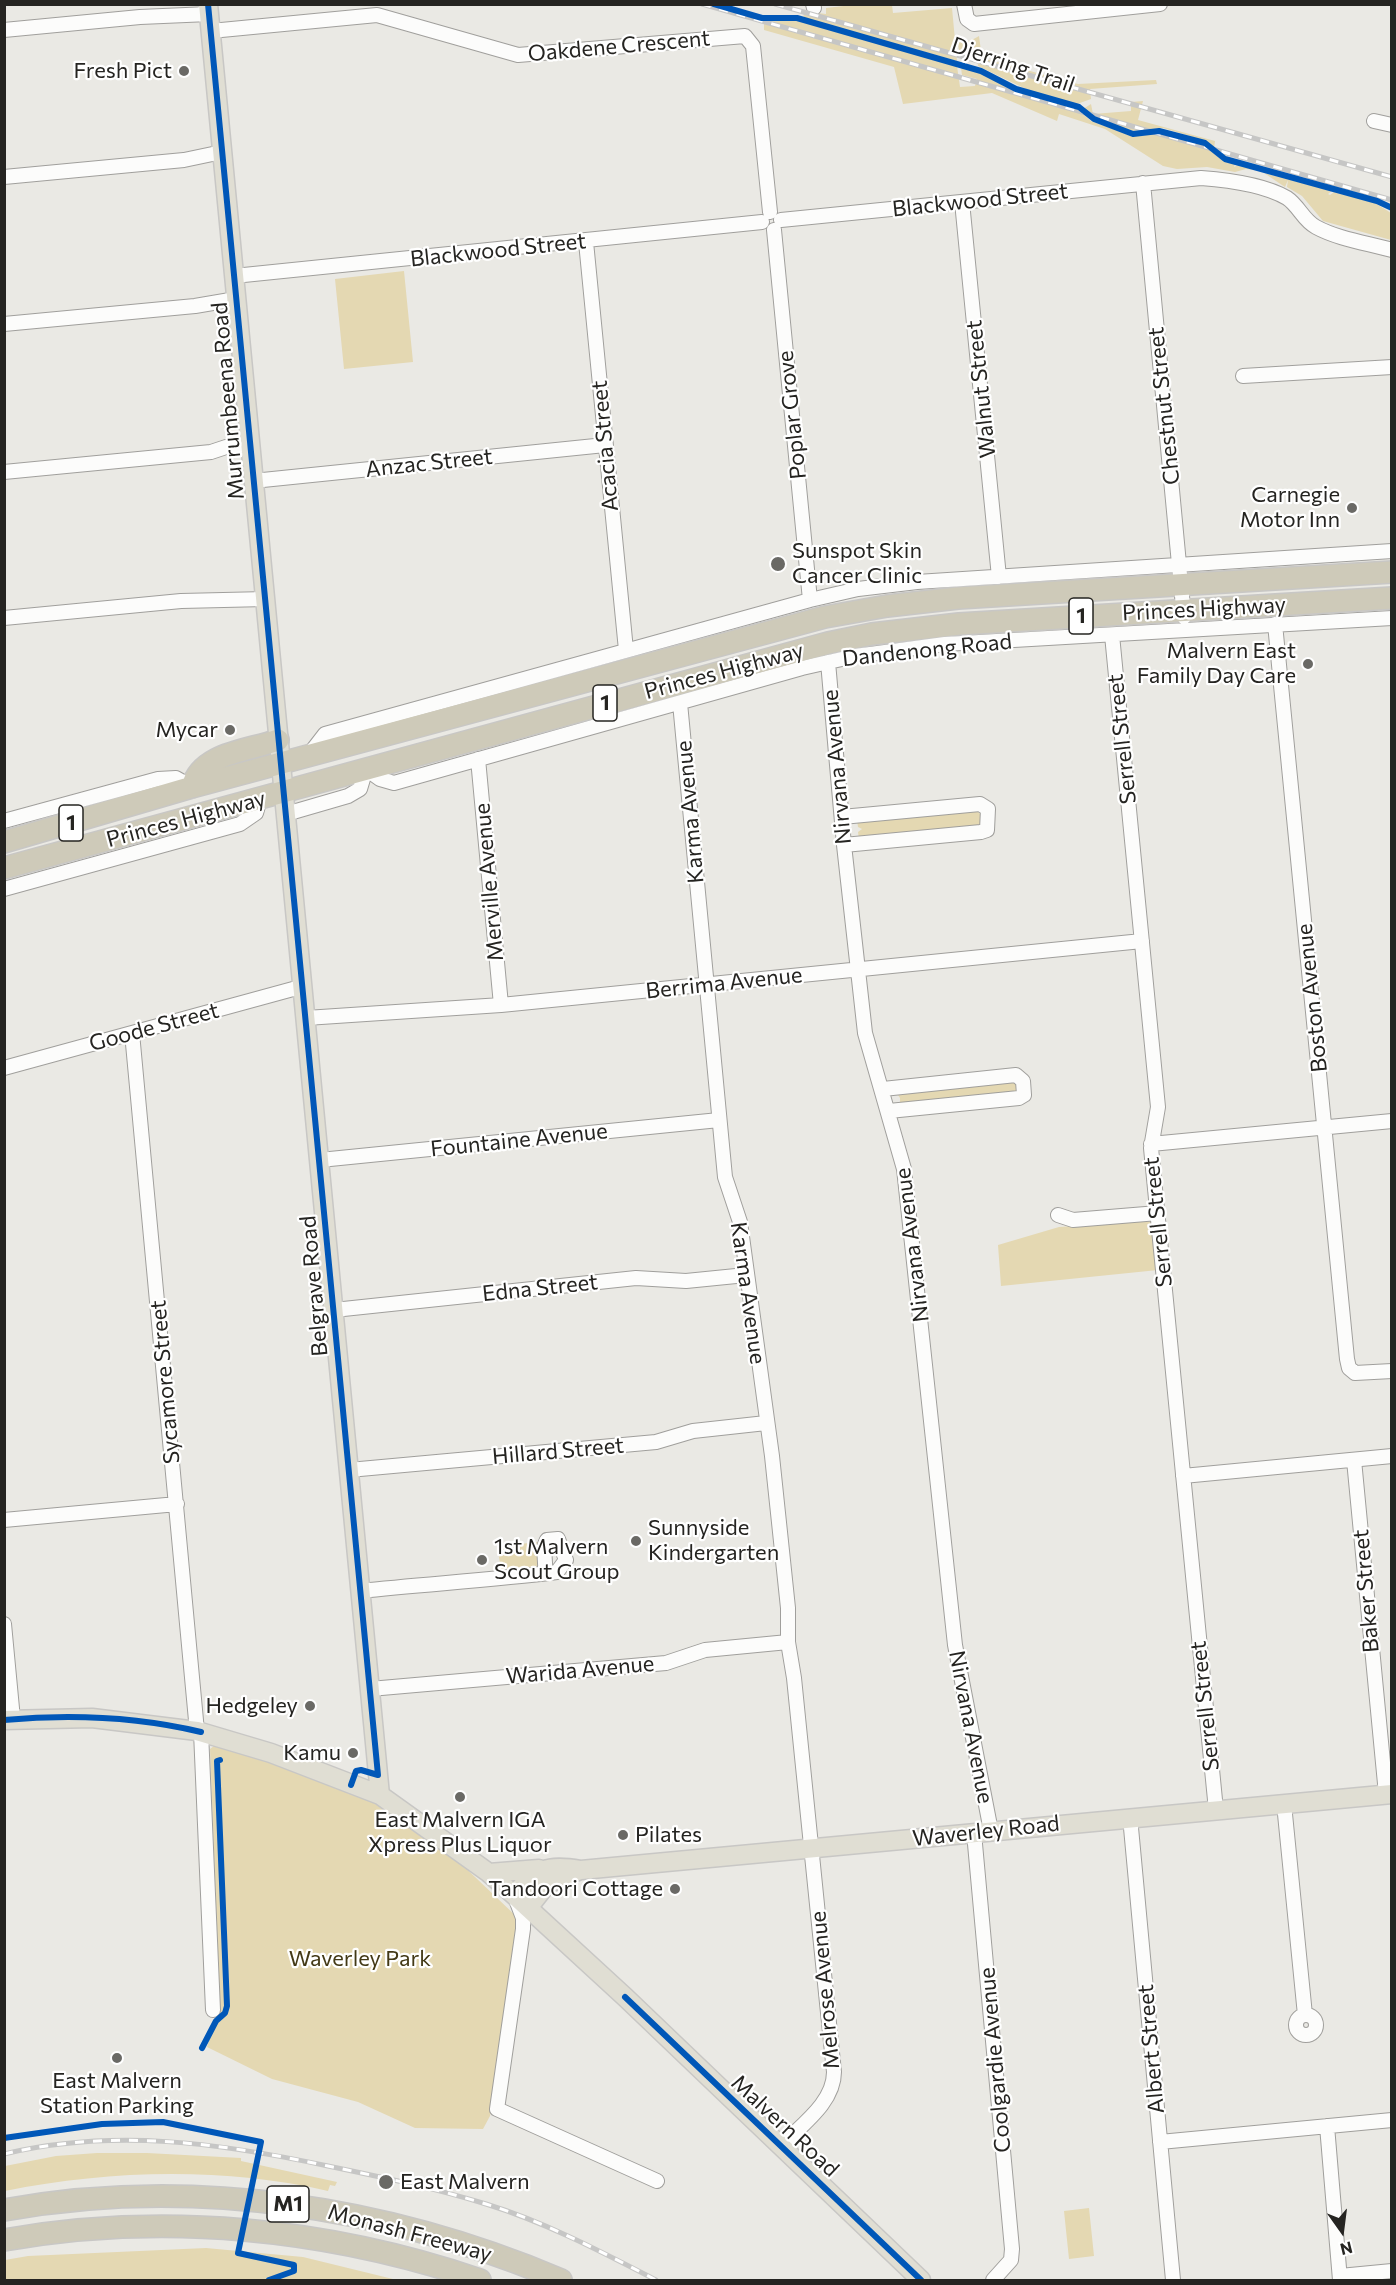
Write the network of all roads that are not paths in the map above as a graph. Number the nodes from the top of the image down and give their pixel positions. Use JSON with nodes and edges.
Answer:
{"nodes":[{"id":1,"x":964,"y":4,"type":"edge"},
{"id":2,"x":1160,"y":4,"type":"edge"},
{"id":3,"x":1109,"y":7,"type":"edge"},
{"id":4,"x":209,"y":14,"type":"edge"},
{"id":5,"x":4,"y":30,"type":"edge"},
{"id":6,"x":1374,"y":121,"type":"dead end"},
{"id":7,"x":1392,"y":125,"type":"edge"},
{"id":8,"x":223,"y":156,"type":"junction"},
{"id":9,"x":4,"y":177,"type":"edge"},
{"id":10,"x":1143,"y":183,"type":"junction"},
{"id":11,"x":962,"y":202,"type":"junction"},
{"id":12,"x":772,"y":221,"type":"junction"},
{"id":13,"x":586,"y":242,"type":"junction"},
{"id":14,"x":1392,"y":250,"type":"edge"},
{"id":15,"x":234,"y":276,"type":"junction"},
{"id":16,"x":237,"y":303,"type":"junction"},
{"id":17,"x":4,"y":324,"type":"edge"},
{"id":18,"x":1392,"y":367,"type":"edge"},
{"id":19,"x":1243,"y":376,"type":"dead end"},
{"id":20,"x":605,"y":445,"type":"junction"},
{"id":21,"x":251,"y":448,"type":"junction"},
{"id":22,"x":4,"y":472,"type":"edge"},
{"id":23,"x":253,"y":481,"type":"junction"},
{"id":24,"x":1392,"y":551,"type":"edge"},
{"id":25,"x":1392,"y":572,"type":"edge"},
{"id":26,"x":1181,"y":575,"type":"junction"},
{"id":27,"x":999,"y":577,"type":"junction"},
{"id":28,"x":265,"y":595,"type":"junction"},
{"id":29,"x":1392,"y":598,"type":"edge"},
{"id":30,"x":810,"y":600,"type":"junction"},
{"id":31,"x":4,"y":618,"type":"edge"},
{"id":32,"x":1392,"y":618,"type":"edge"},
{"id":33,"x":1184,"y":620,"type":"junction"},
{"id":34,"x":1275,"y":624,"type":"junction"},
{"id":35,"x":1112,"y":635,"type":"junction"},
{"id":36,"x":742,"y":638,"type":"junction"},
{"id":37,"x":626,"y":650,"type":"junction"},
{"id":38,"x":828,"y":662,"type":"junction"},
{"id":39,"x":748,"y":663,"type":"junction"},
{"id":40,"x":680,"y":703,"type":"junction"},
{"id":41,"x":459,"y":707,"type":"junction"},
{"id":42,"x":278,"y":740,"type":"junction"},
{"id":43,"x":478,"y":759,"type":"junction"},
{"id":44,"x":280,"y":764,"type":"junction"},
{"id":45,"x":366,"y":769,"type":"junction"},
{"id":46,"x":192,"y":787,"type":"junction"},
{"id":47,"x":285,"y":804,"type":"junction"},
{"id":48,"x":842,"y":818,"type":"junction"},
{"id":49,"x":6,"y":831,"type":"edge"},
{"id":50,"x":844,"y":845,"type":"junction"},
{"id":51,"x":14,"y":872,"type":"edge"},
{"id":52,"x":4,"y":889,"type":"edge"},
{"id":53,"x":1142,"y":941,"type":"junction"},
{"id":54,"x":858,"y":970,"type":"junction"},
{"id":55,"x":705,"y":985,"type":"junction"},
{"id":56,"x":304,"y":986,"type":"junction"},
{"id":57,"x":501,"y":1005,"type":"junction"},
{"id":58,"x":306,"y":1018,"type":"junction"},
{"id":59,"x":132,"y":1033,"type":"junction"},
{"id":60,"x":4,"y":1068,"type":"edge"},
{"id":61,"x":883,"y":1089,"type":"junction"},
{"id":62,"x":889,"y":1111,"type":"junction"},
{"id":63,"x":719,"y":1120,"type":"junction"},
{"id":64,"x":1392,"y":1121,"type":"edge"},
{"id":65,"x":1324,"y":1127,"type":"junction"},
{"id":66,"x":1151,"y":1144,"type":"junction"},
{"id":67,"x":320,"y":1160,"type":"junction"},
{"id":68,"x":1158,"y":1213,"type":"junction"},
{"id":69,"x":1058,"y":1215,"type":"dead end"},
{"id":70,"x":746,"y":1275,"type":"junction"},
{"id":71,"x":334,"y":1310,"type":"junction"},
{"id":72,"x":1392,"y":1371,"type":"edge"},
{"id":73,"x":766,"y":1423,"type":"junction"},
{"id":74,"x":1392,"y":1456,"type":"edge"},
{"id":75,"x":1354,"y":1460,"type":"junction"},
{"id":76,"x":349,"y":1470,"type":"junction"},
{"id":77,"x":1183,"y":1476,"type":"junction"},
{"id":78,"x":177,"y":1504,"type":"junction"},
{"id":79,"x":4,"y":1520,"type":"edge"},
{"id":80,"x":542,"y":1574,"type":"dead end"},
{"id":81,"x":360,"y":1591,"type":"junction"},
{"id":82,"x":4,"y":1624,"type":"edge"},
{"id":83,"x":788,"y":1642,"type":"junction"},
{"id":84,"x":370,"y":1689,"type":"junction"},
{"id":85,"x":9,"y":1719,"type":"edge"},
{"id":86,"x":199,"y":1731,"type":"junction"},
{"id":87,"x":1389,"y":1794,"type":"edge"},
{"id":88,"x":380,"y":1795,"type":"junction"},
{"id":89,"x":1284,"y":1803,"type":"junction"},
{"id":90,"x":1216,"y":1810,"type":"junction"},
{"id":91,"x":1130,"y":1818,"type":"junction"},
{"id":92,"x":983,"y":1832,"type":"junction"},
{"id":93,"x":812,"y":1848,"type":"junction"},
{"id":94,"x":540,"y":1869,"type":"junction"},
{"id":95,"x":581,"y":1870,"type":"junction"},
{"id":96,"x":489,"y":1873,"type":"junction"},
{"id":97,"x":514,"y":1895,"type":"junction"},
{"id":98,"x":525,"y":1913,"type":"junction"},
{"id":99,"x":213,"y":2010,"type":"dead end"},
{"id":100,"x":1305,"y":2015,"type":"dead end"},
{"id":101,"x":1392,"y":2120,"type":"edge"},
{"id":102,"x":1327,"y":2126,"type":"junction"},
{"id":103,"x":1160,"y":2142,"type":"junction"},
{"id":104,"x":780,"y":2147,"type":"junction"},
{"id":105,"x":657,"y":2181,"type":"dead end"},
{"id":106,"x":4,"y":2210,"type":"edge"},
{"id":107,"x":4,"y":2240,"type":"edge"},
{"id":108,"x":1392,"y":2271,"type":"edge"},
{"id":109,"x":1340,"y":2278,"type":"edge"},
{"id":110,"x":480,"y":2280,"type":"edge"},
{"id":111,"x":561,"y":2280,"type":"edge"},
{"id":112,"x":921,"y":2280,"type":"edge"},
{"id":113,"x":993,"y":2280,"type":"edge"},
{"id":114,"x":1173,"y":2280,"type":"edge"}],
"edges":[{"from":1,"to":3,"type":"street"},
{"from":2,"to":3,"type":"street"},
{"from":4,"to":5,"type":"street"},
{"from":4,"to":8,"type":"main road","name":"Murrumbeena Road"},
{"from":4,"to":12,"type":"street","name":"Oakdene Crescent"},
{"from":6,"to":7,"type":"street"},
{"from":8,"to":9,"type":"street"},
{"from":8,"to":15,"type":"main road","name":"Murrumbeena Road"},
{"from":10,"to":11,"type":"street","name":"Blackwood Street"},
{"from":10,"to":14,"type":"street","name":"Blackwood Street"},
{"from":10,"to":26,"type":"street","name":"Chestnut Street"},
{"from":11,"to":12,"type":"street","name":"Blackwood Street"},
{"from":11,"to":27,"type":"street","name":"Walnut Street"},
{"from":12,"to":13,"type":"street","name":"Blackwood Street"},
{"from":12,"to":30,"type":"street","name":"Poplar Grove"},
{"from":13,"to":15,"type":"street","name":"Blackwood Street"},
{"from":13,"to":20,"type":"street","name":"Acacia Street"},
{"from":15,"to":16,"type":"main road","name":"Murrumbeena Road"},
{"from":16,"to":17,"type":"street"},
{"from":16,"to":21,"type":"main road","name":"Murrumbeena Road"},
{"from":18,"to":19,"type":"street"},
{"from":20,"to":23,"type":"street","name":"Anzac Street"},
{"from":20,"to":37,"type":"street","name":"Acacia Street"},
{"from":21,"to":22,"type":"street"},
{"from":21,"to":23,"type":"main road","name":"Murrumbeena Road"},
{"from":23,"to":28,"type":"main road","name":"Murrumbeena Road"},
{"from":24,"to":26,"type":"street"},
{"from":25,"to":26,"type":"highway","name":"Princes Highway","number":"1"},
{"from":26,"to":27,"type":"street"},
{"from":26,"to":33,"type":"street","name":"Chestnut Street"},
{"from":26,"to":36,"type":"highway","name":"Princes Highway","number":"1"},
{"from":27,"to":30,"type":"street"},
{"from":28,"to":31,"type":"street"},
{"from":28,"to":42,"type":"main road","name":"Murrumbeena Road"},
{"from":29,"to":33,"type":"highway","name":"Princes Highway","number":"1"},
{"from":30,"to":37,"type":"street"},
{"from":32,"to":34,"type":"street","name":"Dandenong Road"},
{"from":33,"to":34,"type":"street","name":"Dandenong Road"},
{"from":33,"to":35,"type":"street","name":"Dandenong Road"},
{"from":33,"to":39,"type":"highway","name":"Princes Highway","number":"1"},
{"from":34,"to":65,"type":"street","name":"Boston Avenue"},
{"from":35,"to":38,"type":"street","name":"Dandenong Road"},
{"from":35,"to":53,"type":"street","name":"Serrell Street"},
{"from":36,"to":39,"type":"highway"},
{"from":36,"to":41,"type":"highway","name":"Princes Highway","number":"1"},
{"from":37,"to":41,"type":"street"},
{"from":38,"to":40,"type":"street","name":"Dandenong Road"},
{"from":38,"to":48,"type":"street","name":"Nirvana Avenue"},
{"from":39,"to":45,"type":"highway","name":"Princes Highway","number":"1"},
{"from":40,"to":43,"type":"street","name":"Dandenong Road"},
{"from":40,"to":55,"type":"street","name":"Karma Avenue"},
{"from":41,"to":44,"type":"highway","name":"Princes Highway","number":"1"},
{"from":42,"to":44,"type":"main road","name":"Murrumbeena Road"},
{"from":42,"to":46,"type":"highway"},
{"from":43,"to":45,"type":"street","name":"Dandenong Road"},
{"from":43,"to":57,"type":"street","name":"Merville Avenue"},
{"from":44,"to":46,"type":"highway","name":"Princes Highway","number":"1"},
{"from":44,"to":47,"type":"main road","name":"Murrumbeena Road"},
{"from":45,"to":47,"type":"highway","name":"Princes Highway","number":"1"},
{"from":46,"to":49,"type":"highway","name":"Princes Highway","number":"1"},
{"from":47,"to":51,"type":"highway","name":"Princes Highway","number":"1"},
{"from":47,"to":56,"type":"main road","name":"Belgrave Road"},
{"from":48,"to":50,"type":"street","name":"Nirvana Avenue"},
{"from":48,"to":50,"type":"street"},
{"from":49,"to":51,"type":"street"},
{"from":50,"to":54,"type":"street","name":"Nirvana Avenue"},
{"from":51,"to":52,"type":"street"},
{"from":53,"to":54,"type":"street","name":"Berrima Avenue"},
{"from":53,"to":66,"type":"street","name":"Serrell Street"},
{"from":54,"to":55,"type":"street","name":"Berrima Avenue"},
{"from":54,"to":61,"type":"street","name":"Nirvana Avenue"},
{"from":55,"to":57,"type":"street","name":"Berrima Avenue"},
{"from":55,"to":63,"type":"street","name":"Karma Avenue"},
{"from":56,"to":58,"type":"main road","name":"Belgrave Road"},
{"from":56,"to":59,"type":"street","name":"Goode Street"},
{"from":57,"to":58,"type":"street","name":"Berrima Avenue"},
{"from":58,"to":67,"type":"main road","name":"Belgrave Road"},
{"from":59,"to":60,"type":"street","name":"Goode Street"},
{"from":59,"to":78,"type":"street","name":"Sycamore Street"},
{"from":61,"to":62,"type":"street","name":"Nirvana Avenue"},
{"from":61,"to":62,"type":"street"},
{"from":62,"to":92,"type":"street","name":"Nirvana Avenue"},
{"from":63,"to":67,"type":"street","name":"Fountaine Avenue"},
{"from":63,"to":70,"type":"street","name":"Karma Avenue"},
{"from":64,"to":65,"type":"street"},
{"from":65,"to":66,"type":"street"},
{"from":65,"to":72,"type":"street","name":"Boston Avenue"},
{"from":66,"to":68,"type":"street","name":"Serrell Street"},
{"from":67,"to":71,"type":"main road","name":"Belgrave Road"},
{"from":68,"to":69,"type":"street"},
{"from":68,"to":77,"type":"street","name":"Serrell Street"},
{"from":70,"to":71,"type":"street","name":"Edna Street"},
{"from":70,"to":73,"type":"street","name":"Karma Avenue"},
{"from":71,"to":76,"type":"main road","name":"Belgrave Road"},
{"from":73,"to":76,"type":"street","name":"Hillard Street"},
{"from":73,"to":83,"type":"street","name":"Karma Avenue"},
{"from":74,"to":75,"type":"street"},
{"from":75,"to":77,"type":"street"},
{"from":75,"to":87,"type":"street","name":"Baker Street"},
{"from":76,"to":81,"type":"main road","name":"Belgrave Road"},
{"from":77,"to":90,"type":"street","name":"Serrell Street"},
{"from":78,"to":79,"type":"street"},
{"from":78,"to":86,"type":"street","name":"Sycamore Street"},
{"from":80,"to":81,"type":"street"},
{"from":81,"to":84,"type":"main road","name":"Belgrave Road"},
{"from":82,"to":85,"type":"street"},
{"from":83,"to":84,"type":"street","name":"Warida Avenue"},
{"from":83,"to":93,"type":"street","name":"Karma Avenue"},
{"from":84,"to":88,"type":"main road","name":"Belgrave Road"},
{"from":85,"to":86,"type":"main road"},
{"from":86,"to":88,"type":"main road"},
{"from":86,"to":99,"type":"street","name":"Sycamore Street"},
{"from":87,"to":89,"type":"main road","name":"Waverley Road"},
{"from":88,"to":96,"type":"main road"},
{"from":89,"to":90,"type":"main road","name":"Waverley Road"},
{"from":89,"to":100,"type":"street"},
{"from":90,"to":91,"type":"main road","name":"Waverley Road"},
{"from":91,"to":92,"type":"main road","name":"Waverley Road"},
{"from":91,"to":103,"type":"street","name":"Albert Street"},
{"from":92,"to":93,"type":"main road","name":"Waverley Road"},
{"from":92,"to":113,"type":"street","name":"Coolgardie Avenue"},
{"from":93,"to":95,"type":"main road","name":"Waverley Road"},
{"from":93,"to":104,"type":"street","name":"Melrose Avenue"},
{"from":94,"to":95,"type":"main road","name":"Waverley Road"},
{"from":94,"to":96,"type":"main road","name":"Waverley Road"},
{"from":94,"to":97,"type":"main road"},
{"from":95,"to":98,"type":"main road","name":"Waverley Road"},
{"from":96,"to":97,"type":"main road","name":"Malvern Road"},
{"from":97,"to":98,"type":"main road","name":"Malvern Road"},
{"from":98,"to":104,"type":"main road","name":"Malvern Road"},
{"from":98,"to":105,"type":"street"},
{"from":101,"to":102,"type":"street"},
{"from":102,"to":103,"type":"street"},
{"from":102,"to":109,"type":"street"},
{"from":103,"to":114,"type":"street","name":"Albert Street"},
{"from":104,"to":112,"type":"main road","name":"Malvern Road"},
{"from":106,"to":111,"type":"highway","name":"Monash Freeway","number":"M1"},
{"from":107,"to":110,"type":"highway","name":"Monash Freeway","number":"M1"},
{"from":108,"to":109,"type":"street"}]}
